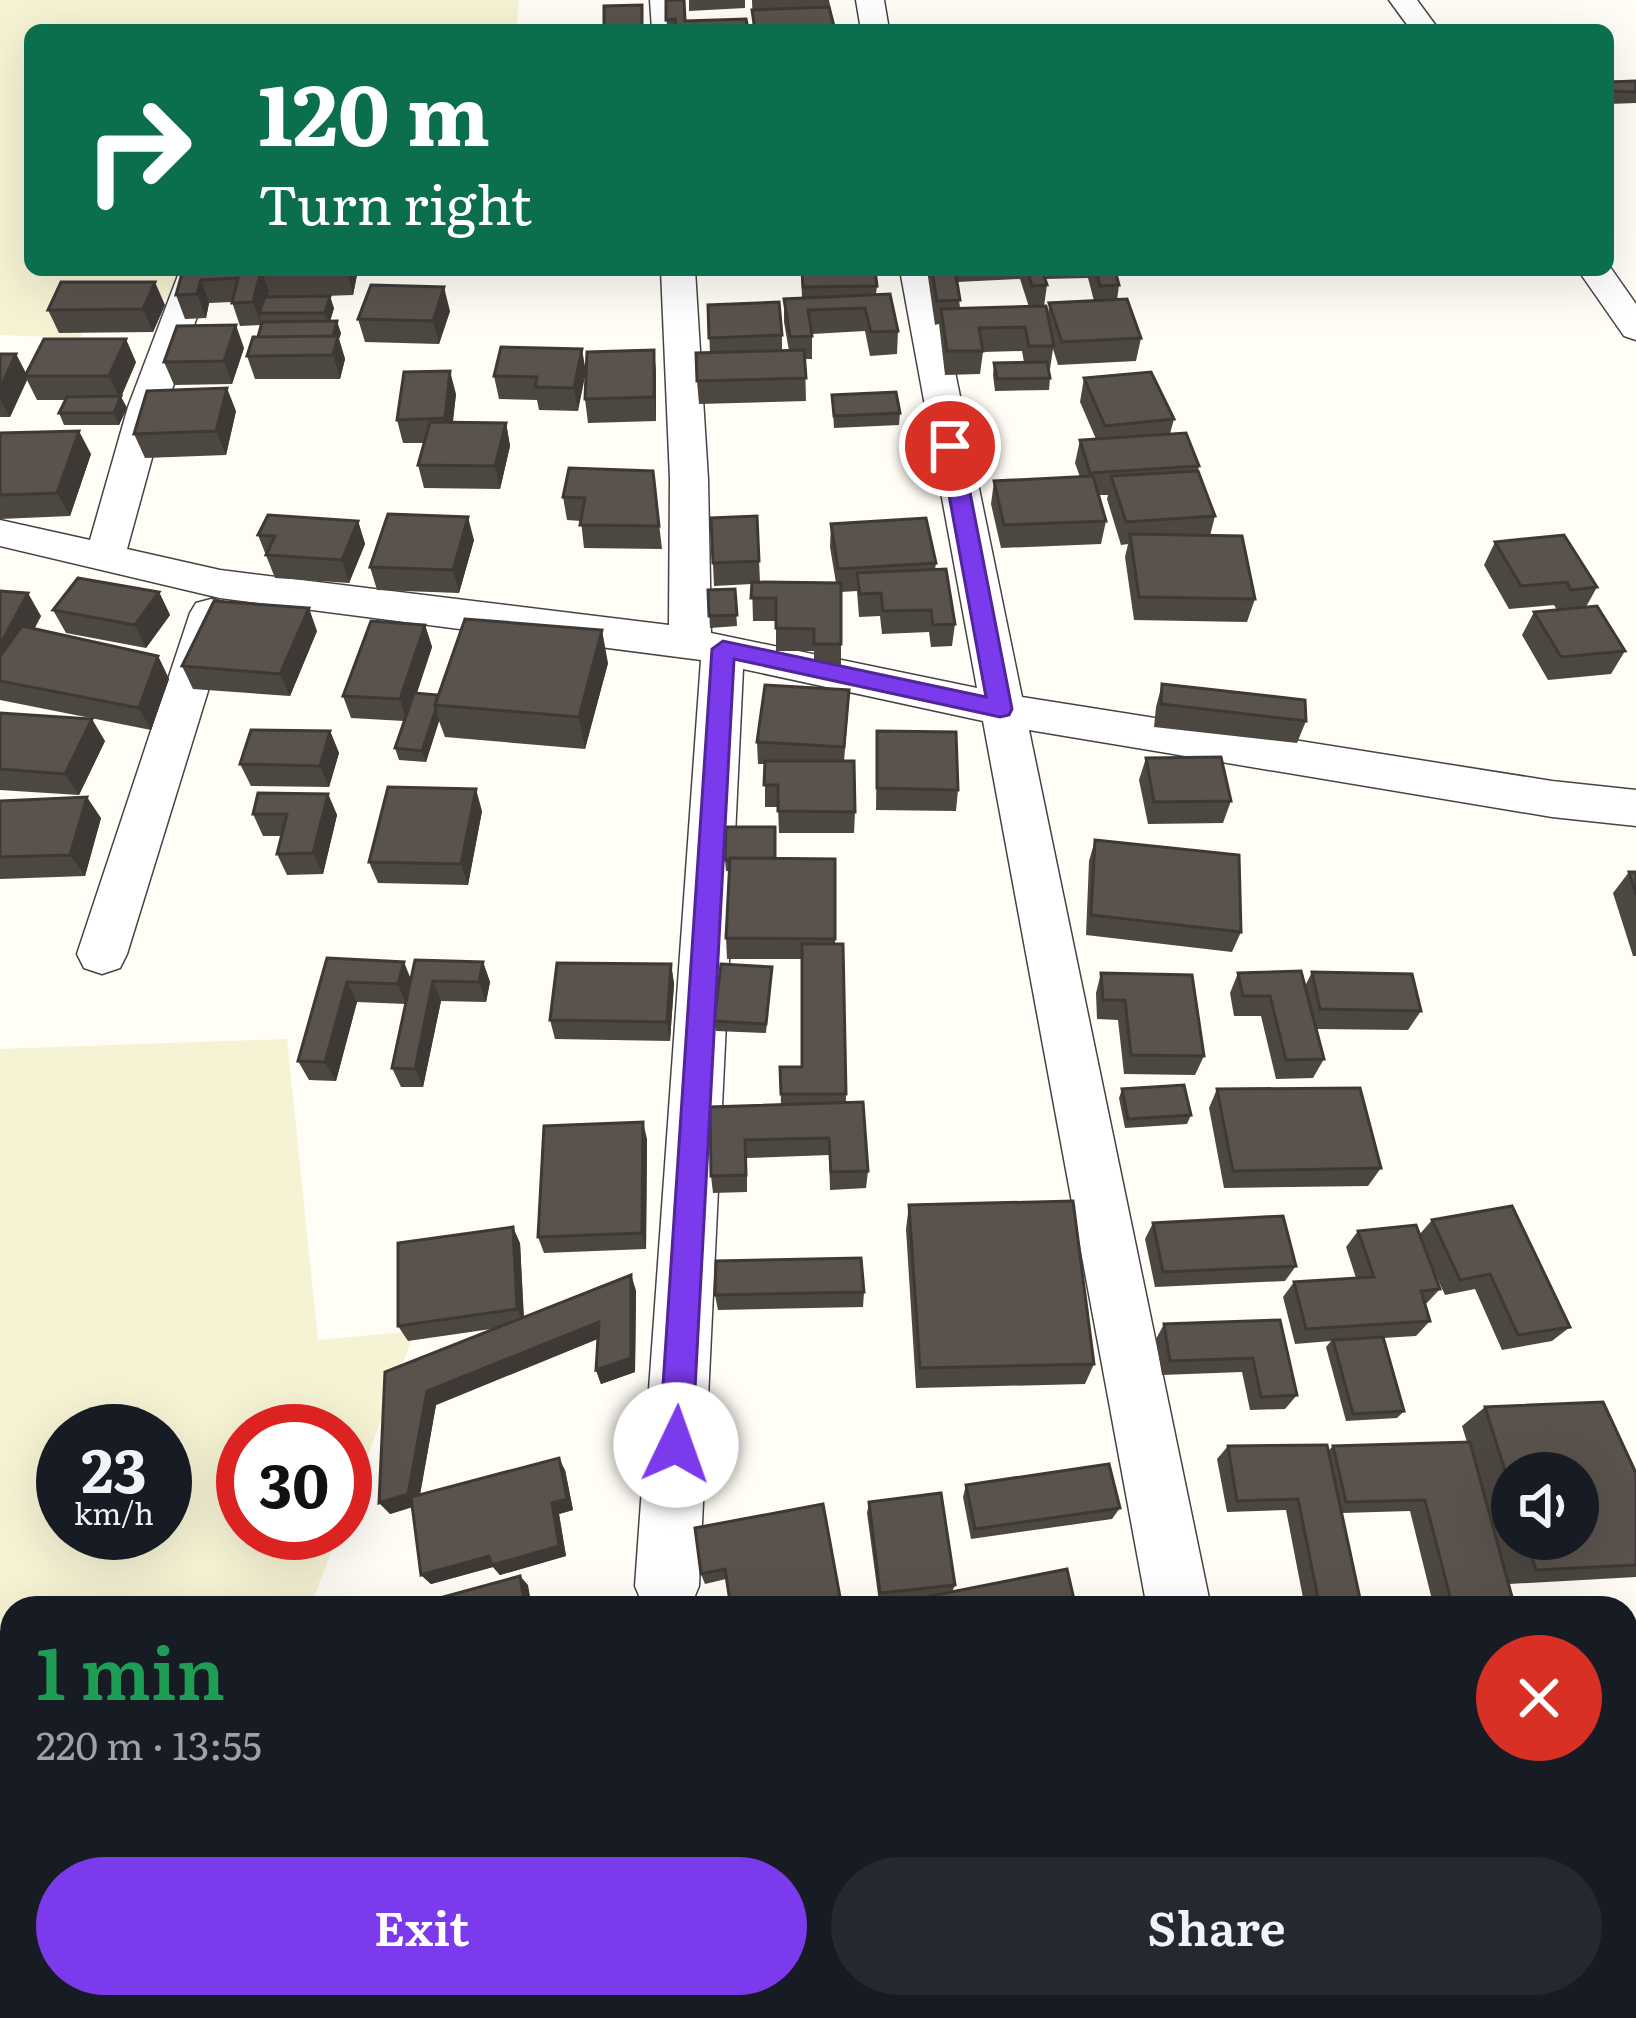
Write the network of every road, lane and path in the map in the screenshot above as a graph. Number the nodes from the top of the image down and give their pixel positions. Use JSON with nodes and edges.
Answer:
{"nodes":[{"id":1,"x":195,"y":276,"type":"edge"},
{"id":2,"x":678,"y":276,"type":"edge"},
{"id":3,"x":918,"y":276,"type":"edge"},
{"id":4,"x":1599,"y":276,"type":"edge"},
{"id":5,"x":1636,"y":329,"type":"edge"},
{"id":6,"x":0,"y":533,"type":"edge"},
{"id":7,"x":105,"y":557,"type":"junction"},
{"id":8,"x":220,"y":584,"type":"junction"},
{"id":9,"x":706,"y":646,"type":"junction"},
{"id":10,"x":1000,"y":709,"type":"junction"},
{"id":11,"x":1636,"y":808,"type":"edge"},
{"id":12,"x":102,"y":954,"type":"dead end"},
{"id":13,"x":667,"y":1586,"type":"dead end"},
{"id":14,"x":1177,"y":1596,"type":"edge"}],
"edges":[{"from":1,"to":7,"type":"street"},
{"from":2,"to":9,"type":"street"},
{"from":3,"to":10,"type":"street"},
{"from":4,"to":5,"type":"street"},
{"from":6,"to":7,"type":"street"},
{"from":7,"to":8,"type":"street"},
{"from":8,"to":9,"type":"street"},
{"from":8,"to":12,"type":"street"},
{"from":9,"to":10,"type":"street"},
{"from":9,"to":13,"type":"street"},
{"from":10,"to":11,"type":"street"},
{"from":10,"to":14,"type":"street"}]}
